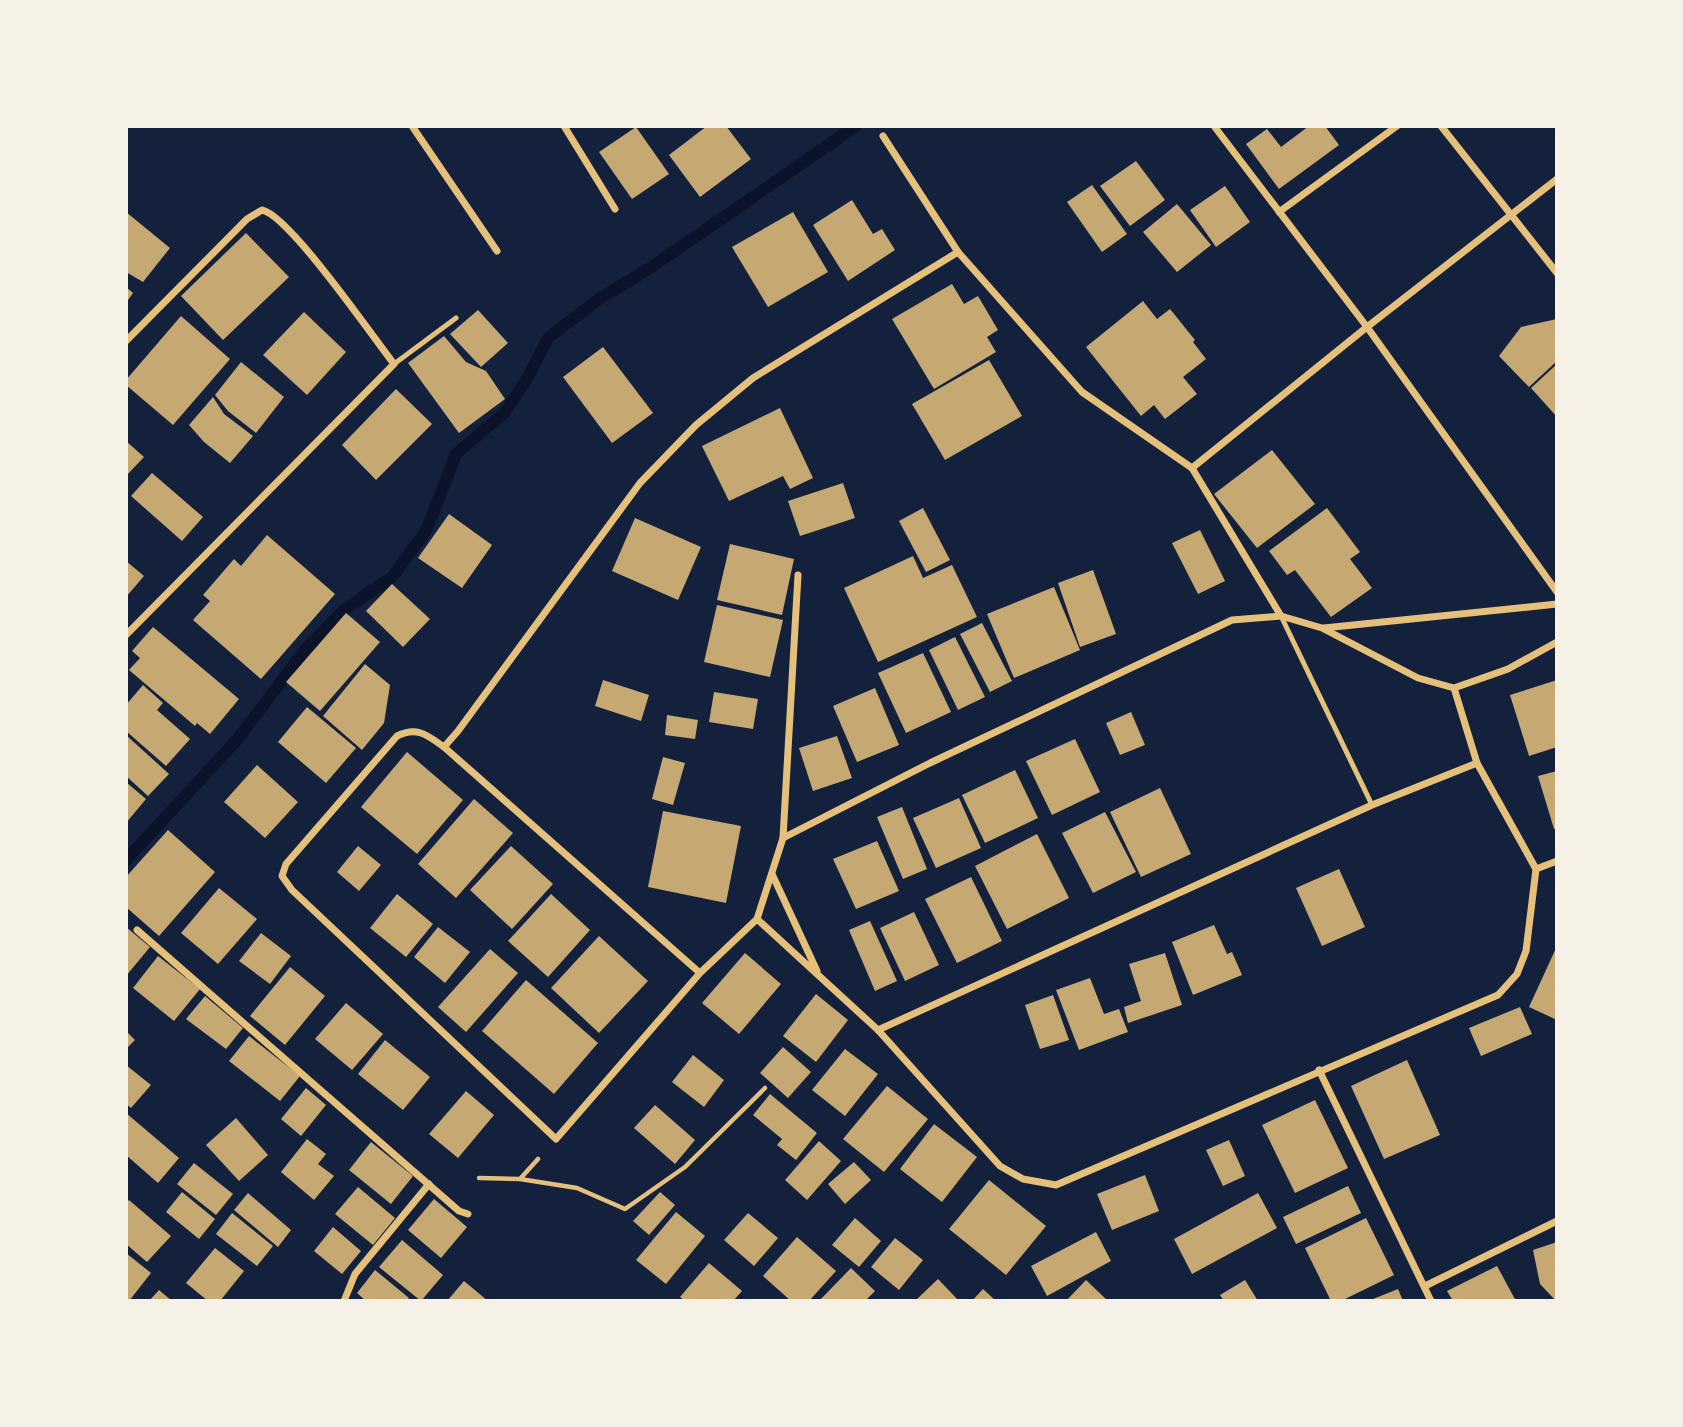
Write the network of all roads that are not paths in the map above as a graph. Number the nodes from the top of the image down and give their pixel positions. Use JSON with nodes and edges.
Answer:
{"nodes":[{"id":1,"x":412,"y":126,"type":"edge"},
{"id":2,"x":565,"y":126,"type":"edge"},
{"id":3,"x":1214,"y":126,"type":"edge"},
{"id":4,"x":1396,"y":126,"type":"edge"},
{"id":5,"x":1441,"y":126,"type":"edge"},
{"id":6,"x":883,"y":136,"type":"dead end"},
{"id":7,"x":1557,"y":179,"type":"edge"},
{"id":8,"x":615,"y":209,"type":"dead end"},
{"id":9,"x":1279,"y":212,"type":"junction"},
{"id":10,"x":1513,"y":214,"type":"junction"},
{"id":11,"x":497,"y":251,"type":"dead end"},
{"id":12,"x":958,"y":252,"type":"junction"},
{"id":13,"x":1557,"y":273,"type":"edge"},
{"id":14,"x":456,"y":318,"type":"dead end"},
{"id":15,"x":1367,"y":327,"type":"junction"},
{"id":16,"x":126,"y":341,"type":"edge"},
{"id":17,"x":394,"y":364,"type":"junction"},
{"id":18,"x":1192,"y":468,"type":"junction"},
{"id":19,"x":797,"y":575,"type":"dead end"},
{"id":20,"x":1557,"y":592,"type":"edge"},
{"id":21,"x":1557,"y":604,"type":"edge"},
{"id":22,"x":1281,"y":616,"type":"junction"},
{"id":23,"x":1322,"y":628,"type":"junction"},
{"id":24,"x":126,"y":635,"type":"edge"},
{"id":25,"x":1557,"y":642,"type":"edge"},
{"id":26,"x":1454,"y":688,"type":"junction"},
{"id":27,"x":444,"y":747,"type":"junction"},
{"id":28,"x":1478,"y":763,"type":"junction"},
{"id":29,"x":1372,"y":805,"type":"junction"},
{"id":30,"x":783,"y":838,"type":"junction"},
{"id":31,"x":1557,"y":861,"type":"edge"},
{"id":32,"x":1536,"y":869,"type":"junction"},
{"id":33,"x":772,"y":874,"type":"junction"},
{"id":34,"x":757,"y":919,"type":"junction"},
{"id":35,"x":137,"y":930,"type":"dead end"},
{"id":36,"x":700,"y":973,"type":"junction"},
{"id":37,"x":818,"y":975,"type":"junction"},
{"id":38,"x":878,"y":1030,"type":"junction"},
{"id":39,"x":1319,"y":1070,"type":"junction"},
{"id":40,"x":429,"y":1184,"type":"junction"},
{"id":41,"x":468,"y":1214,"type":"dead end"},
{"id":42,"x":1557,"y":1221,"type":"edge"},
{"id":43,"x":1425,"y":1286,"type":"junction"},
{"id":44,"x":344,"y":1301,"type":"edge"},
{"id":45,"x":1431,"y":1301,"type":"edge"}],
"edges":[{"from":1,"to":11,"type":"street"},
{"from":2,"to":8,"type":"street"},
{"from":3,"to":9,"type":"street"},
{"from":4,"to":9,"type":"street"},
{"from":5,"to":10,"type":"street"},
{"from":6,"to":12,"type":"street"},
{"from":7,"to":10,"type":"street"},
{"from":9,"to":15,"type":"street"},
{"from":10,"to":13,"type":"street"},
{"from":10,"to":15,"type":"street"},
{"from":12,"to":18,"type":"street"},
{"from":12,"to":27,"type":"street"},
{"from":14,"to":17,"type":"lane"},
{"from":15,"to":18,"type":"street"},
{"from":15,"to":20,"type":"street"},
{"from":16,"to":17,"type":"street"},
{"from":17,"to":24,"type":"street"},
{"from":18,"to":22,"type":"street"},
{"from":19,"to":30,"type":"street"},
{"from":21,"to":23,"type":"street"},
{"from":22,"to":23,"type":"street"},
{"from":22,"to":29,"type":"lane"},
{"from":22,"to":30,"type":"street"},
{"from":23,"to":26,"type":"street"},
{"from":25,"to":26,"type":"street"},
{"from":26,"to":28,"type":"street"},
{"from":27,"to":36,"type":"street"},
{"from":27,"to":36,"type":"street"},
{"from":28,"to":29,"type":"street"},
{"from":28,"to":32,"type":"street"},
{"from":29,"to":38,"type":"street"},
{"from":30,"to":33,"type":"street"},
{"from":31,"to":32,"type":"street"},
{"from":32,"to":39,"type":"street"},
{"from":33,"to":34,"type":"street"},
{"from":33,"to":37,"type":"street"},
{"from":34,"to":36,"type":"street"},
{"from":34,"to":37,"type":"street"},
{"from":35,"to":40,"type":"street"},
{"from":37,"to":38,"type":"street"},
{"from":38,"to":39,"type":"street"},
{"from":39,"to":43,"type":"street"},
{"from":40,"to":41,"type":"street"},
{"from":40,"to":44,"type":"street"},
{"from":42,"to":43,"type":"street"},
{"from":43,"to":45,"type":"street"}]}
